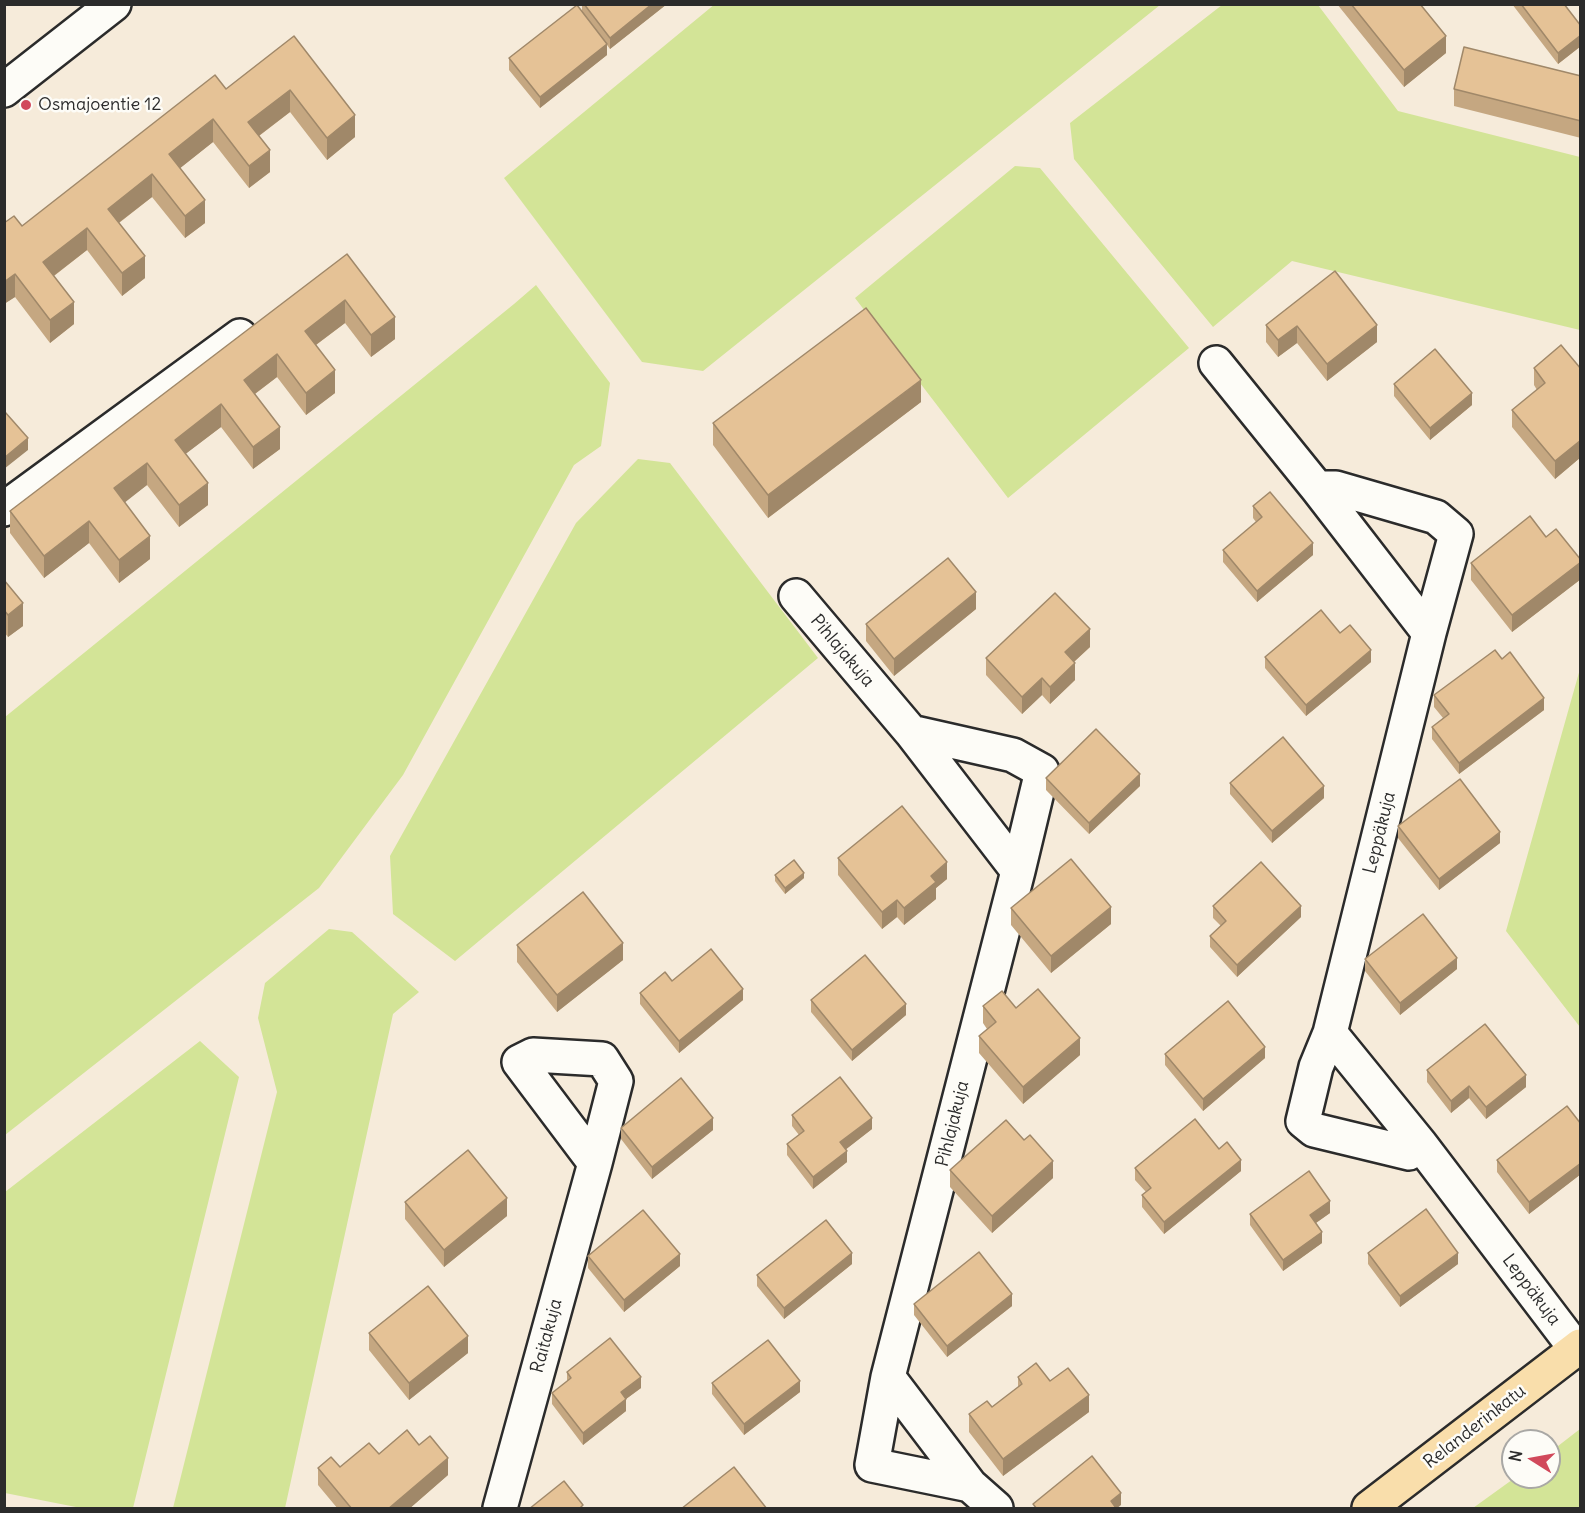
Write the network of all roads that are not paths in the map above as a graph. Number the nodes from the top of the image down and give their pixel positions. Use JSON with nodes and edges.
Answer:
{"nodes":[{"id":1,"x":114,"y":4,"type":"edge"},
{"id":2,"x":4,"y":90,"type":"edge"},
{"id":3,"x":260,"y":322,"type":"edge"},
{"id":4,"x":1216,"y":363,"type":"dead end"},
{"id":5,"x":1317,"y":488,"type":"junction"},
{"id":6,"x":4,"y":509,"type":"edge"},
{"id":7,"x":796,"y":597,"type":"dead end"},
{"id":8,"x":1430,"y":633,"type":"junction"},
{"id":9,"x":911,"y":732,"type":"junction"},
{"id":10,"x":1018,"y":871,"type":"junction"},
{"id":11,"x":1330,"y":1033,"type":"junction"},
{"id":12,"x":1421,"y":1145,"type":"junction"},
{"id":13,"x":595,"y":1163,"type":"dead end"},
{"id":14,"x":1578,"y":1347,"type":"edge"},
{"id":15,"x":888,"y":1377,"type":"junction"},
{"id":16,"x":970,"y":1485,"type":"junction"},
{"id":17,"x":500,"y":1509,"type":"edge"},
{"id":18,"x":996,"y":1509,"type":"edge"},
{"id":19,"x":1369,"y":1509,"type":"edge"}],
"edges":[{"from":1,"to":2,"type":"street"},
{"from":3,"to":6,"type":"street"},
{"from":4,"to":5,"type":"street"},
{"from":5,"to":8,"type":"street"},
{"from":5,"to":8,"type":"street","name":"Leppäkuja"},
{"from":7,"to":9,"type":"street","name":"Pihlajakuja"},
{"from":8,"to":11,"type":"street","name":"Leppäkuja"},
{"from":9,"to":10,"type":"street","name":"Pihlajakuja"},
{"from":9,"to":10,"type":"street","name":"Pihlajakuja"},
{"from":10,"to":15,"type":"street","name":"Pihlajakuja"},
{"from":11,"to":12,"type":"street","name":"Leppäkuja"},
{"from":11,"to":12,"type":"street","name":"Leppäkuja"},
{"from":12,"to":14,"type":"street","name":"Leppäkuja"},
{"from":13,"to":17,"type":"street","name":"Raitakuja"},
{"from":14,"to":19,"type":"main road","name":"Relanderinkatu"},
{"from":15,"to":16,"type":"street"},
{"from":15,"to":16,"type":"street","name":"Pihlajakuja"},
{"from":16,"to":18,"type":"street"}]}
